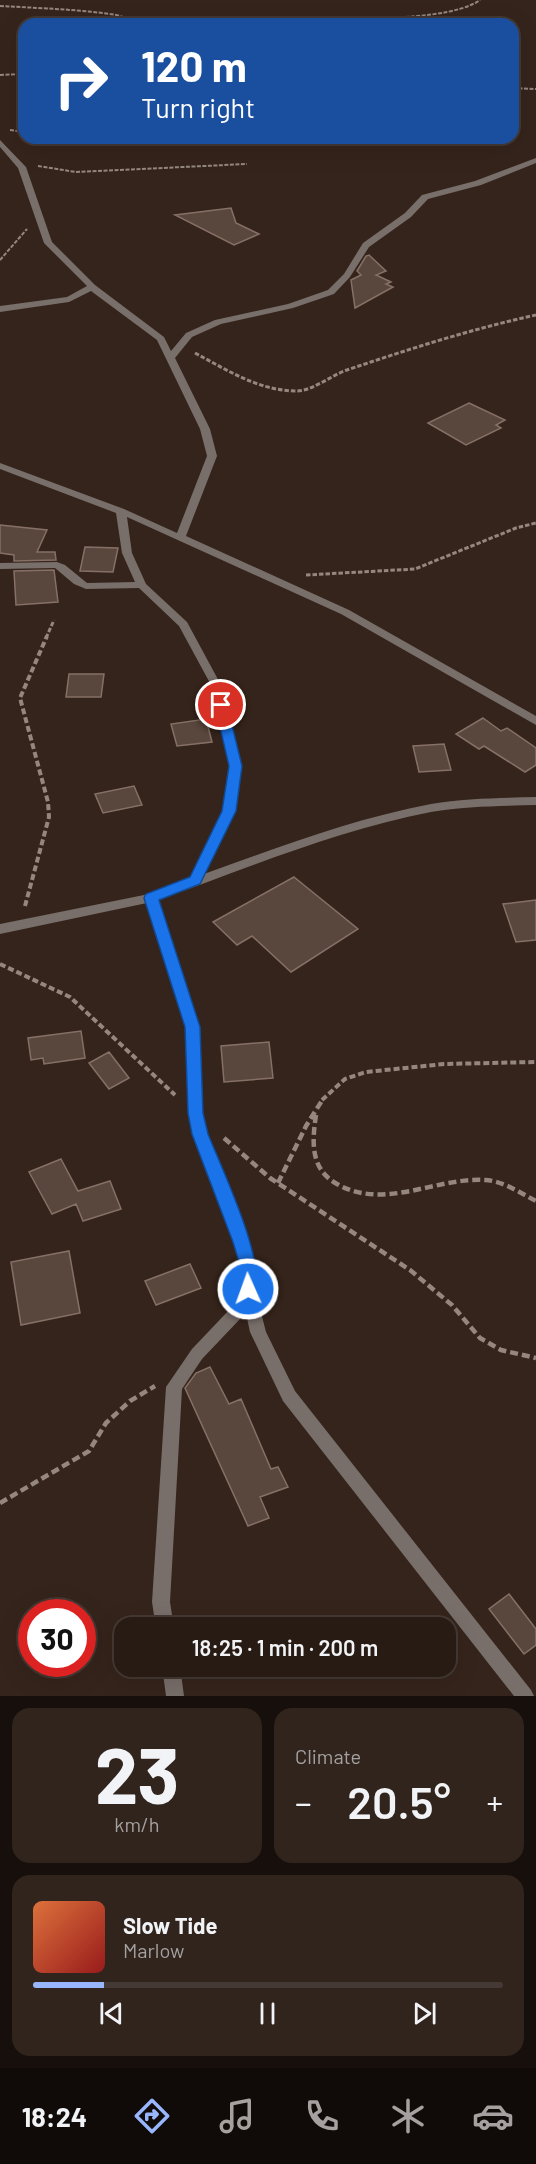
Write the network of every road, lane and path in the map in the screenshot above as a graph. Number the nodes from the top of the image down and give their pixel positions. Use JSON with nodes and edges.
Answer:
{"nodes":[{"id":1,"x":480,"y":0,"type":"edge"},
{"id":2,"x":0,"y":6,"type":"edge"},
{"id":3,"x":119,"y":18,"type":"edge"},
{"id":4,"x":224,"y":18,"type":"edge"},
{"id":5,"x":260,"y":18,"type":"edge"},
{"id":6,"x":350,"y":18,"type":"edge"},
{"id":7,"x":18,"y":74,"type":"edge"},
{"id":8,"x":0,"y":75,"type":"edge"},
{"id":9,"x":519,"y":88,"type":"edge"},
{"id":10,"x":536,"y":89,"type":"edge"},
{"id":11,"x":0,"y":142,"type":"edge"},
{"id":12,"x":536,"y":160,"type":"edge"},
{"id":13,"x":17,"y":161,"type":"junction"},
{"id":14,"x":247,"y":165,"type":"dead end"},
{"id":15,"x":39,"y":218,"type":"junction"},
{"id":16,"x":0,"y":260,"type":"edge"},
{"id":17,"x":92,"y":287,"type":"junction"},
{"id":18,"x":0,"y":309,"type":"edge"},
{"id":19,"x":536,"y":315,"type":"edge"},
{"id":20,"x":180,"y":345,"type":"junction"},
{"id":21,"x":170,"y":358,"type":"junction"},
{"id":22,"x":0,"y":466,"type":"edge"},
{"id":23,"x":121,"y":511,"type":"junction"},
{"id":24,"x":536,"y":523,"type":"edge"},
{"id":25,"x":180,"y":538,"type":"junction"},
{"id":26,"x":0,"y":566,"type":"edge"},
{"id":27,"x":265,"y":577,"type":"junction"},
{"id":28,"x":142,"y":585,"type":"junction"},
{"id":29,"x":54,"y":620,"type":"dead end"},
{"id":30,"x":536,"y":721,"type":"edge"},
{"id":31,"x":536,"y":801,"type":"edge"},
{"id":32,"x":195,"y":880,"type":"junction"},
{"id":33,"x":151,"y":898,"type":"junction"},
{"id":34,"x":20,"y":924,"type":"junction"},
{"id":35,"x":0,"y":929,"type":"edge"},
{"id":36,"x":0,"y":964,"type":"edge"},
{"id":37,"x":536,"y":1062,"type":"edge"},
{"id":38,"x":316,"y":1112,"type":"junction"},
{"id":39,"x":196,"y":1113,"type":"junction"},
{"id":40,"x":278,"y":1183,"type":"junction"},
{"id":41,"x":536,"y":1201,"type":"edge"},
{"id":42,"x":248,"y":1289,"type":"junction"},
{"id":43,"x":536,"y":1358,"type":"edge"},
{"id":44,"x":187,"y":1366,"type":"junction"},
{"id":45,"x":0,"y":1503,"type":"edge"},
{"id":46,"x":163,"y":1617,"type":"edge"},
{"id":47,"x":172,"y":1677,"type":"edge"},
{"id":48,"x":175,"y":1696,"type":"edge"},
{"id":49,"x":525,"y":1696,"type":"edge"}],
"edges":[{"from":1,"to":6,"type":"path"},
{"from":2,"to":3,"type":"path"},
{"from":4,"to":5,"type":"path"},
{"from":7,"to":8,"type":"path"},
{"from":9,"to":10,"type":"path"},
{"from":11,"to":13,"type":"street"},
{"from":12,"to":20,"type":"street"},
{"from":13,"to":14,"type":"path"},
{"from":13,"to":15,"type":"street"},
{"from":15,"to":16,"type":"path"},
{"from":15,"to":17,"type":"street"},
{"from":17,"to":18,"type":"street"},
{"from":17,"to":21,"type":"street"},
{"from":19,"to":20,"type":"path"},
{"from":20,"to":21,"type":"street"},
{"from":21,"to":25,"type":"street"},
{"from":22,"to":23,"type":"street"},
{"from":23,"to":25,"type":"street"},
{"from":23,"to":28,"type":"street"},
{"from":24,"to":27,"type":"path"},
{"from":25,"to":27,"type":"street"},
{"from":26,"to":28,"type":"street"},
{"from":27,"to":30,"type":"street"},
{"from":28,"to":32,"type":"street"},
{"from":29,"to":34,"type":"path"},
{"from":31,"to":32,"type":"street"},
{"from":32,"to":33,"type":"street"},
{"from":33,"to":34,"type":"street"},
{"from":33,"to":39,"type":"street"},
{"from":34,"to":35,"type":"street"},
{"from":36,"to":39,"type":"path"},
{"from":37,"to":38,"type":"path"},
{"from":38,"to":40,"type":"path"},
{"from":38,"to":41,"type":"path"},
{"from":39,"to":40,"type":"path"},
{"from":39,"to":42,"type":"street"},
{"from":40,"to":43,"type":"path"},
{"from":42,"to":44,"type":"street"},
{"from":42,"to":49,"type":"street"},
{"from":44,"to":45,"type":"path"},
{"from":44,"to":46,"type":"street"},
{"from":47,"to":48,"type":"street"}]}
